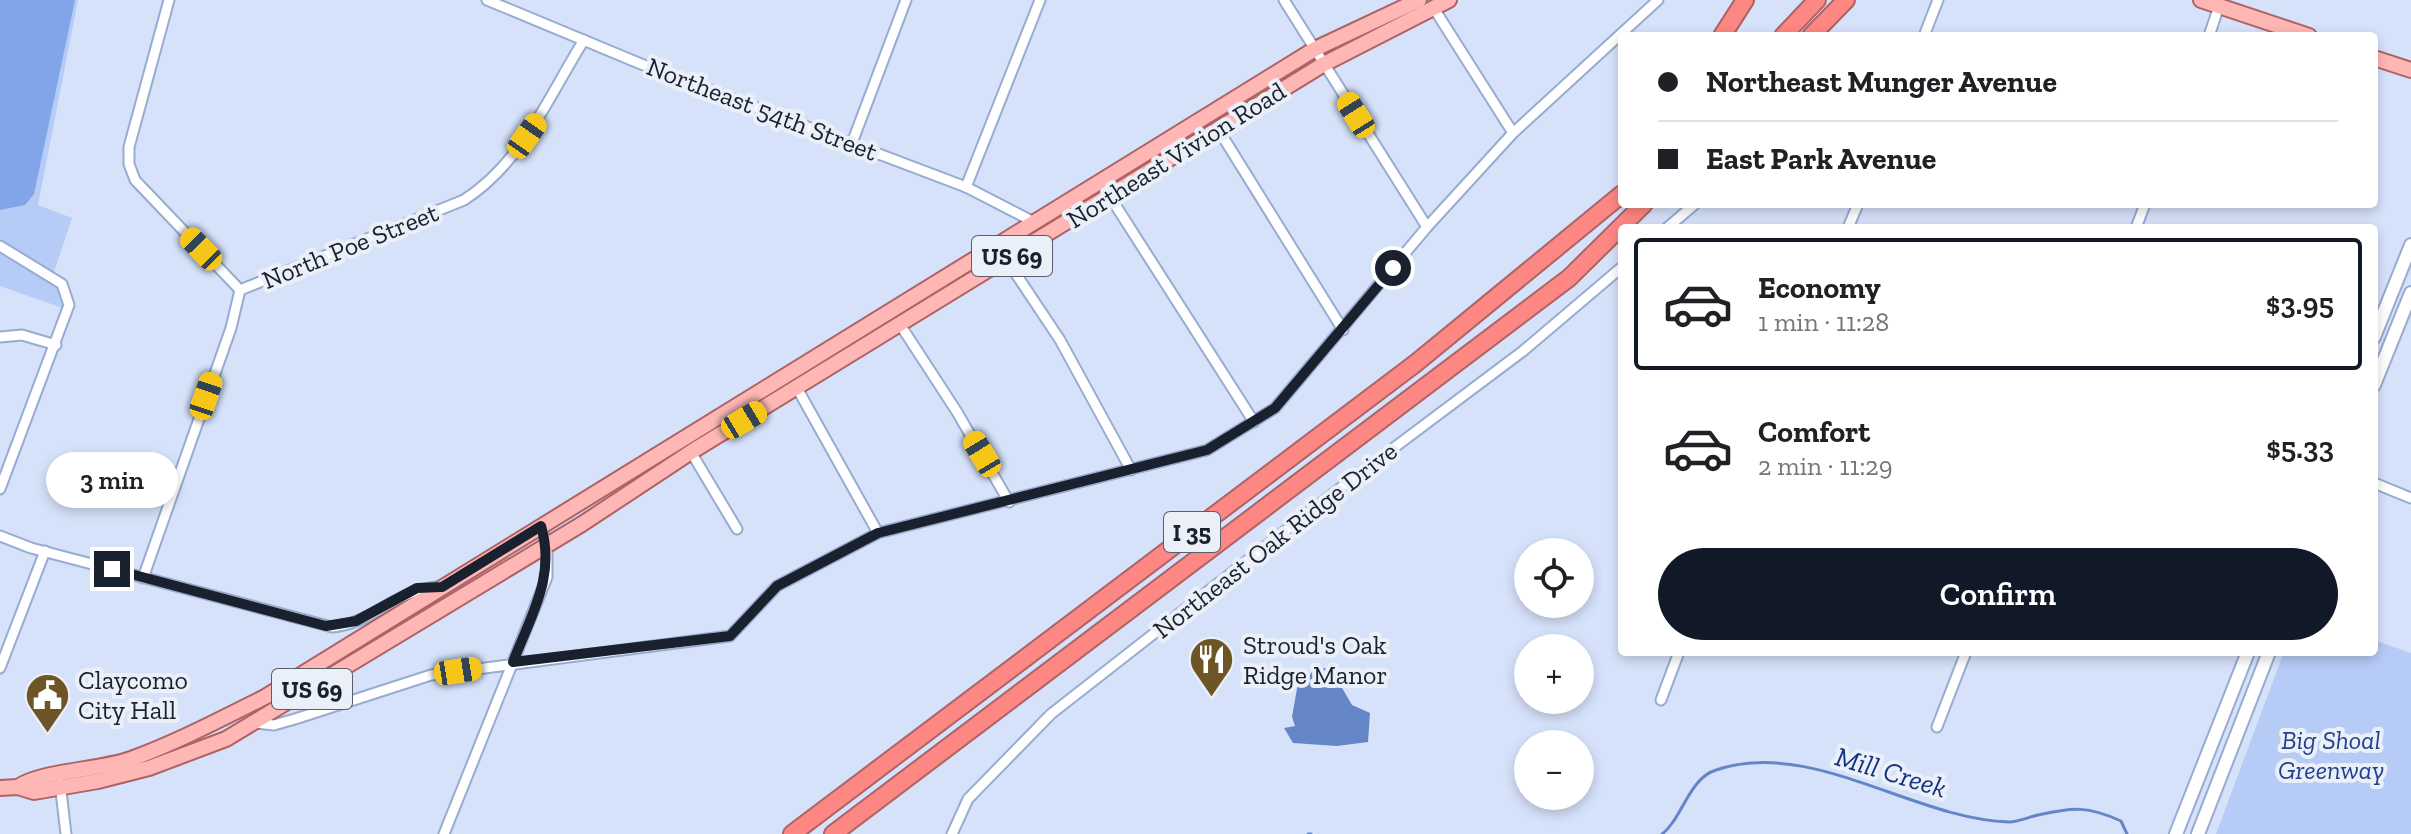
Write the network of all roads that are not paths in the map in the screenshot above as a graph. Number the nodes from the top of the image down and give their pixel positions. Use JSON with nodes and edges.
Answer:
{"nodes":[{"id":1,"x":169,"y":0,"type":"edge"},
{"id":2,"x":487,"y":0,"type":"edge"},
{"id":3,"x":906,"y":0,"type":"edge"},
{"id":4,"x":1040,"y":0,"type":"edge"},
{"id":5,"x":1284,"y":0,"type":"edge"},
{"id":6,"x":1419,"y":0,"type":"edge"},
{"id":7,"x":1449,"y":0,"type":"edge"},
{"id":8,"x":1658,"y":0,"type":"edge"},
{"id":9,"x":1745,"y":0,"type":"edge"},
{"id":10,"x":1817,"y":0,"type":"edge"},
{"id":11,"x":1846,"y":0,"type":"edge"},
{"id":12,"x":1938,"y":0,"type":"edge"},
{"id":13,"x":2201,"y":0,"type":"edge"},
{"id":14,"x":2219,"y":6,"type":"junction"},
{"id":15,"x":1433,"y":7,"type":"junction"},
{"id":16,"x":1623,"y":32,"type":"edge"},
{"id":17,"x":1725,"y":32,"type":"edge"},
{"id":18,"x":1787,"y":32,"type":"edge"},
{"id":19,"x":1815,"y":32,"type":"edge"},
{"id":20,"x":1926,"y":32,"type":"edge"},
{"id":21,"x":2210,"y":32,"type":"edge"},
{"id":22,"x":2297,"y":32,"type":"edge"},
{"id":23,"x":1618,"y":37,"type":"edge"},
{"id":24,"x":584,"y":40,"type":"junction"},
{"id":25,"x":1315,"y":49,"type":"junction"},
{"id":26,"x":2378,"y":59,"type":"edge"},
{"id":27,"x":1324,"y":64,"type":"junction"},
{"id":28,"x":2411,"y":70,"type":"edge"},
{"id":29,"x":1218,"y":129,"type":"junction"},
{"id":30,"x":1513,"y":133,"type":"junction"},
{"id":31,"x":852,"y":143,"type":"junction"},
{"id":32,"x":1100,"y":181,"type":"junction"},
{"id":33,"x":1618,"y":185,"type":"edge"},
{"id":34,"x":966,"y":187,"type":"junction"},
{"id":35,"x":1110,"y":196,"type":"junction"},
{"id":36,"x":1618,"y":197,"type":"edge"},
{"id":37,"x":1640,"y":208,"type":"edge"},
{"id":38,"x":1690,"y":208,"type":"edge"},
{"id":39,"x":1034,"y":222,"type":"junction"},
{"id":40,"x":1586,"y":223,"type":"junction"},
{"id":41,"x":1624,"y":224,"type":"edge"},
{"id":42,"x":1672,"y":224,"type":"edge"},
{"id":43,"x":1427,"y":227,"type":"junction"},
{"id":44,"x":1618,"y":230,"type":"edge"},
{"id":45,"x":2411,"y":245,"type":"edge"},
{"id":46,"x":0,"y":246,"type":"edge"},
{"id":47,"x":1006,"y":259,"type":"junction"},
{"id":48,"x":1618,"y":270,"type":"edge"},
{"id":49,"x":240,"y":290,"type":"junction"},
{"id":50,"x":2411,"y":293,"type":"edge"},
{"id":51,"x":901,"y":326,"type":"junction"},
{"id":52,"x":2378,"y":327,"type":"edge"},
{"id":53,"x":1343,"y":330,"type":"junction"},
{"id":54,"x":0,"y":337,"type":"edge"},
{"id":55,"x":56,"y":345,"type":"junction"},
{"id":56,"x":2378,"y":375,"type":"edge"},
{"id":57,"x":797,"y":388,"type":"junction"},
{"id":58,"x":1254,"y":422,"type":"junction"},
{"id":59,"x":691,"y":452,"type":"junction"},
{"id":60,"x":1131,"y":470,"type":"junction"},
{"id":61,"x":2378,"y":485,"type":"edge"},
{"id":62,"x":0,"y":489,"type":"edge"},
{"id":63,"x":2411,"y":498,"type":"edge"},
{"id":64,"x":1009,"y":502,"type":"junction"},
{"id":65,"x":541,"y":526,"type":"junction"},
{"id":66,"x":737,"y":529,"type":"dead end"},
{"id":67,"x":878,"y":533,"type":"junction"},
{"id":68,"x":0,"y":536,"type":"edge"},
{"id":69,"x":547,"y":546,"type":"junction"},
{"id":70,"x":45,"y":551,"type":"junction"},
{"id":71,"x":143,"y":578,"type":"junction"},
{"id":72,"x":442,"y":587,"type":"junction"},
{"id":73,"x":1678,"y":656,"type":"edge"},
{"id":74,"x":1964,"y":656,"type":"edge"},
{"id":75,"x":2246,"y":656,"type":"edge"},
{"id":76,"x":2267,"y":656,"type":"edge"},
{"id":77,"x":513,"y":662,"type":"junction"},
{"id":78,"x":0,"y":668,"type":"edge"},
{"id":79,"x":1661,"y":700,"type":"dead end"},
{"id":80,"x":255,"y":723,"type":"junction"},
{"id":81,"x":1937,"y":727,"type":"dead end"},
{"id":82,"x":60,"y":782,"type":"junction"},
{"id":83,"x":0,"y":788,"type":"edge"},
{"id":84,"x":66,"y":834,"type":"edge"},
{"id":85,"x":444,"y":834,"type":"edge"},
{"id":86,"x":792,"y":834,"type":"edge"},
{"id":87,"x":833,"y":834,"type":"edge"},
{"id":88,"x":952,"y":834,"type":"edge"},
{"id":89,"x":2176,"y":834,"type":"edge"},
{"id":90,"x":2198,"y":834,"type":"edge"}],
"edges":[{"from":1,"to":49,"type":"street"},
{"from":2,"to":24,"type":"street","name":"Northeast 54th Street"},
{"from":3,"to":31,"type":"street"},
{"from":4,"to":34,"type":"street"},
{"from":5,"to":25,"type":"street"},
{"from":6,"to":25,"type":"main road","name":"Northeast Vivion Road","number":"US 69"},
{"from":7,"to":15,"type":"main road","name":"Northeast Vivion Road","number":"US 69"},
{"from":8,"to":16,"type":"street"},
{"from":9,"to":17,"type":"highway"},
{"from":10,"to":18,"type":"highway"},
{"from":11,"to":19,"type":"highway"},
{"from":12,"to":20,"type":"street"},
{"from":13,"to":14,"type":"main road"},
{"from":14,"to":21,"type":"street"},
{"from":14,"to":22,"type":"main road"},
{"from":15,"to":27,"type":"main road","name":"Northeast Vivion Road","number":"US 69"},
{"from":15,"to":30,"type":"street"},
{"from":23,"to":30,"type":"street"},
{"from":24,"to":31,"type":"street","name":"Northeast 54th Street"},
{"from":24,"to":49,"type":"street","name":"North Poe Street"},
{"from":25,"to":27,"type":"street"},
{"from":25,"to":32,"type":"main road","name":"Northeast Vivion Road","number":"US 69"},
{"from":26,"to":28,"type":"main road"},
{"from":27,"to":29,"type":"main road","name":"Northeast Vivion Road","number":"US 69"},
{"from":27,"to":43,"type":"street"},
{"from":29,"to":35,"type":"main road","name":"Northeast Vivion Road","number":"US 69"},
{"from":29,"to":53,"type":"street"},
{"from":30,"to":43,"type":"street"},
{"from":31,"to":34,"type":"street","name":"Northeast 54th Street"},
{"from":32,"to":35,"type":"street"},
{"from":32,"to":39,"type":"main road","name":"Northeast Vivion Road","number":"US 69"},
{"from":33,"to":40,"type":"highway"},
{"from":34,"to":39,"type":"street","name":"Northeast 54th Street"},
{"from":35,"to":47,"type":"main road","name":"Northeast Vivion Road","number":"US 69"},
{"from":35,"to":58,"type":"street"},
{"from":36,"to":40,"type":"highway","number":"I 35"},
{"from":37,"to":41,"type":"highway","number":"I 35"},
{"from":38,"to":42,"type":"street"},
{"from":39,"to":65,"type":"main road","name":"Northeast Vivion Road","number":"US 69"},
{"from":40,"to":86,"type":"highway","number":"I 35"},
{"from":43,"to":53,"type":"street"},
{"from":44,"to":87,"type":"highway","number":"I 35"},
{"from":45,"to":52,"type":"main road"},
{"from":46,"to":55,"type":"street"},
{"from":47,"to":51,"type":"main road","name":"Northeast Vivion Road","number":"US 69"},
{"from":47,"to":60,"type":"street"},
{"from":48,"to":88,"type":"street","name":"Northeast Oak Ridge Drive"},
{"from":49,"to":71,"type":"street","name":"North Poe Street"},
{"from":50,"to":56,"type":"main road"},
{"from":51,"to":57,"type":"main road","name":"Northeast Vivion Road","number":"US 69"},
{"from":51,"to":64,"type":"street"},
{"from":53,"to":58,"type":"street"},
{"from":54,"to":55,"type":"street"},
{"from":55,"to":62,"type":"street"},
{"from":57,"to":59,"type":"main road","name":"Northeast Vivion Road","number":"US 69"},
{"from":57,"to":67,"type":"street"},
{"from":58,"to":60,"type":"street"},
{"from":59,"to":66,"type":"street"},
{"from":59,"to":69,"type":"main road","name":"Northeast Vivion Road","number":"US 69"},
{"from":60,"to":64,"type":"street"},
{"from":61,"to":63,"type":"street"},
{"from":64,"to":67,"type":"street"},
{"from":65,"to":69,"type":"street"},
{"from":65,"to":72,"type":"main road","number":"US 69"},
{"from":67,"to":77,"type":"street"},
{"from":68,"to":70,"type":"street"},
{"from":69,"to":77,"type":"street"},
{"from":69,"to":80,"type":"main road","number":"US 69"},
{"from":70,"to":71,"type":"street"},
{"from":70,"to":78,"type":"street"},
{"from":71,"to":72,"type":"street"},
{"from":72,"to":82,"type":"main road","number":"US 69"},
{"from":73,"to":79,"type":"street"},
{"from":74,"to":81,"type":"street"},
{"from":75,"to":89,"type":"main road"},
{"from":76,"to":90,"type":"main road"},
{"from":77,"to":80,"type":"street"},
{"from":77,"to":85,"type":"street"},
{"from":80,"to":82,"type":"main road","number":"US 69"},
{"from":82,"to":83,"type":"main road","number":"US 69"},
{"from":82,"to":84,"type":"street"}]}
